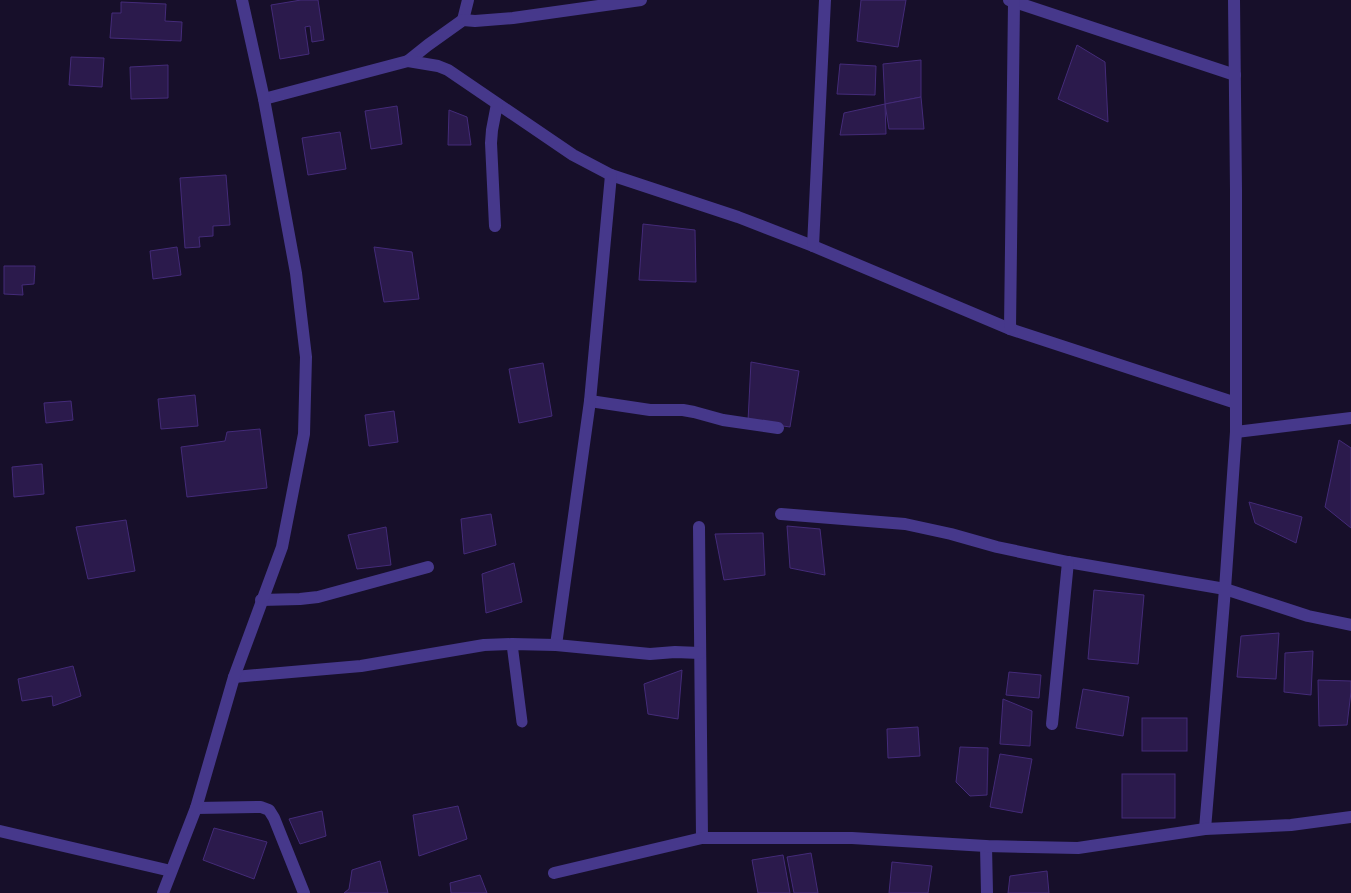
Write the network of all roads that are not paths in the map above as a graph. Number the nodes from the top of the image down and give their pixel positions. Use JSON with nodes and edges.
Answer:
{"nodes":[{"id":1,"x":242,"y":0,"type":"edge"},
{"id":2,"x":468,"y":0,"type":"edge"},
{"id":3,"x":641,"y":0,"type":"edge"},
{"id":4,"x":825,"y":0,"type":"edge"},
{"id":5,"x":1234,"y":0,"type":"edge"},
{"id":6,"x":1011,"y":1,"type":"edge"},
{"id":7,"x":463,"y":20,"type":"junction"},
{"id":8,"x":408,"y":61,"type":"junction"},
{"id":9,"x":1235,"y":75,"type":"junction"},
{"id":10,"x":264,"y":99,"type":"junction"},
{"id":11,"x":497,"y":104,"type":"junction"},
{"id":12,"x":611,"y":175,"type":"junction"},
{"id":13,"x":495,"y":226,"type":"dead end"},
{"id":14,"x":813,"y":246,"type":"junction"},
{"id":15,"x":1010,"y":329,"type":"junction"},
{"id":16,"x":590,"y":401,"type":"junction"},
{"id":17,"x":1236,"y":402,"type":"junction"},
{"id":18,"x":1351,"y":418,"type":"edge"},
{"id":19,"x":778,"y":428,"type":"dead end"},
{"id":20,"x":1236,"y":432,"type":"junction"},
{"id":21,"x":781,"y":514,"type":"dead end"},
{"id":22,"x":699,"y":526,"type":"dead end"},
{"id":23,"x":1068,"y":562,"type":"junction"},
{"id":24,"x":428,"y":567,"type":"dead end"},
{"id":25,"x":1225,"y":589,"type":"junction"},
{"id":26,"x":261,"y":600,"type":"junction"},
{"id":27,"x":1351,"y":625,"type":"edge"},
{"id":28,"x":512,"y":644,"type":"junction"},
{"id":29,"x":556,"y":645,"type":"junction"},
{"id":30,"x":700,"y":653,"type":"junction"},
{"id":31,"x":234,"y":677,"type":"junction"},
{"id":32,"x":522,"y":722,"type":"dead end"},
{"id":33,"x":1052,"y":724,"type":"dead end"},
{"id":34,"x":196,"y":808,"type":"junction"},
{"id":35,"x":1351,"y":816,"type":"edge"},
{"id":36,"x":1205,"y":829,"type":"junction"},
{"id":37,"x":0,"y":831,"type":"edge"},
{"id":38,"x":702,"y":838,"type":"junction"},
{"id":39,"x":986,"y":846,"type":"junction"},
{"id":40,"x":171,"y":871,"type":"junction"},
{"id":41,"x":554,"y":872,"type":"dead end"},
{"id":42,"x":164,"y":893,"type":"edge"},
{"id":43,"x":304,"y":893,"type":"edge"},
{"id":44,"x":987,"y":893,"type":"edge"}],
"edges":[{"from":1,"to":10,"type":"street"},
{"from":2,"to":7,"type":"street"},
{"from":3,"to":7,"type":"street"},
{"from":4,"to":14,"type":"street"},
{"from":5,"to":9,"type":"street"},
{"from":6,"to":9,"type":"street"},
{"from":6,"to":15,"type":"street"},
{"from":7,"to":8,"type":"street"},
{"from":8,"to":10,"type":"street"},
{"from":8,"to":11,"type":"street"},
{"from":9,"to":17,"type":"street"},
{"from":10,"to":26,"type":"street"},
{"from":11,"to":12,"type":"street"},
{"from":11,"to":13,"type":"street"},
{"from":12,"to":14,"type":"street"},
{"from":12,"to":16,"type":"street"},
{"from":14,"to":15,"type":"street"},
{"from":15,"to":17,"type":"street"},
{"from":16,"to":19,"type":"street"},
{"from":16,"to":29,"type":"street"},
{"from":17,"to":20,"type":"street"},
{"from":18,"to":20,"type":"street"},
{"from":20,"to":25,"type":"street"},
{"from":21,"to":23,"type":"street"},
{"from":22,"to":30,"type":"street"},
{"from":23,"to":25,"type":"street"},
{"from":23,"to":33,"type":"street"},
{"from":24,"to":26,"type":"street"},
{"from":25,"to":27,"type":"street"},
{"from":25,"to":36,"type":"street"},
{"from":26,"to":31,"type":"street"},
{"from":28,"to":29,"type":"street"},
{"from":28,"to":31,"type":"street"},
{"from":28,"to":32,"type":"lane"},
{"from":29,"to":30,"type":"street"},
{"from":30,"to":38,"type":"street"},
{"from":31,"to":34,"type":"street"},
{"from":34,"to":40,"type":"street"},
{"from":34,"to":43,"type":"street"},
{"from":35,"to":36,"type":"street"},
{"from":36,"to":39,"type":"street"},
{"from":37,"to":40,"type":"street"},
{"from":38,"to":39,"type":"street"},
{"from":38,"to":41,"type":"street"},
{"from":39,"to":44,"type":"street"},
{"from":40,"to":42,"type":"street"}]}
